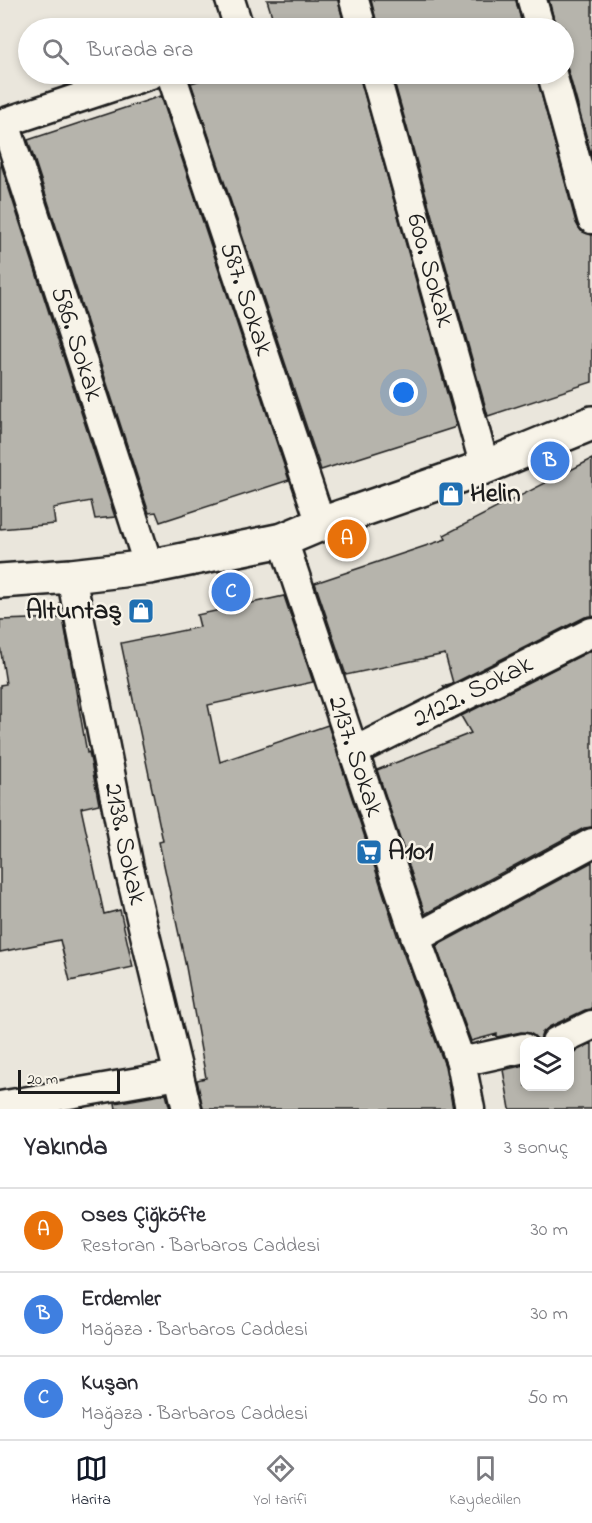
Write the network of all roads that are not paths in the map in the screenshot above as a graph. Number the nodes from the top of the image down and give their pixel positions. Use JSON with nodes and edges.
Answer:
{"nodes":[{"id":1,"x":230,"y":0,"type":"edge"},
{"id":2,"x":354,"y":0,"type":"edge"},
{"id":3,"x":532,"y":0,"type":"edge"},
{"id":4,"x":236,"y":18,"type":"edge"},
{"id":5,"x":359,"y":18,"type":"edge"},
{"id":6,"x":537,"y":18,"type":"edge"},
{"id":7,"x":121,"y":84,"type":"edge"},
{"id":8,"x":174,"y":84,"type":"edge"},
{"id":9,"x":378,"y":84,"type":"edge"},
{"id":10,"x":555,"y":84,"type":"edge"},
{"id":11,"x":2,"y":123,"type":"edge"},
{"id":12,"x":592,"y":219,"type":"edge"},
{"id":13,"x":592,"y":423,"type":"edge"},
{"id":14,"x":485,"y":467,"type":"junction"},
{"id":15,"x":321,"y":524,"type":"junction"},
{"id":16,"x":284,"y":540,"type":"junction"},
{"id":17,"x":149,"y":567,"type":"junction"},
{"id":18,"x":71,"y":576,"type":"junction"},
{"id":19,"x":0,"y":581,"type":"edge"},
{"id":20,"x":592,"y":632,"type":"edge"},
{"id":21,"x":353,"y":752,"type":"junction"},
{"id":22,"x":592,"y":843,"type":"edge"},
{"id":23,"x":416,"y":938,"type":"junction"},
{"id":24,"x":592,"y":1025,"type":"edge"},
{"id":25,"x":565,"y":1037,"type":"edge"},
{"id":26,"x":520,"y":1049,"type":"edge"},
{"id":27,"x":461,"y":1062,"type":"junction"},
{"id":28,"x":179,"y":1076,"type":"junction"},
{"id":29,"x":6,"y":1107,"type":"edge"},
{"id":30,"x":187,"y":1109,"type":"edge"},
{"id":31,"x":470,"y":1109,"type":"edge"}],
"edges":[{"from":1,"to":4,"type":"street"},
{"from":2,"to":5,"type":"street"},
{"from":3,"to":6,"type":"street"},
{"from":7,"to":11,"type":"street"},
{"from":8,"to":15,"type":"street","name":"587. Sokak"},
{"from":9,"to":14,"type":"street","name":"600. Sokak"},
{"from":10,"to":12,"type":"street"},
{"from":11,"to":17,"type":"street","name":"586. Sokak"},
{"from":13,"to":14,"type":"main road"},
{"from":14,"to":15,"type":"main road"},
{"from":15,"to":16,"type":"main road"},
{"from":16,"to":17,"type":"main road"},
{"from":16,"to":21,"type":"street","name":"2137. Sokak"},
{"from":17,"to":18,"type":"main road"},
{"from":18,"to":19,"type":"main road"},
{"from":18,"to":28,"type":"street","name":"2138. Sokak"},
{"from":20,"to":21,"type":"street","name":"2122. Sokak"},
{"from":21,"to":23,"type":"street","name":"2137. Sokak"},
{"from":22,"to":23,"type":"street"},
{"from":23,"to":27,"type":"street","name":"2137. Sokak"},
{"from":24,"to":25,"type":"street"},
{"from":26,"to":27,"type":"street"},
{"from":27,"to":31,"type":"street","name":"2137. Sokak"},
{"from":28,"to":29,"type":"street"},
{"from":28,"to":30,"type":"street","name":"2138. Sokak"}]}
